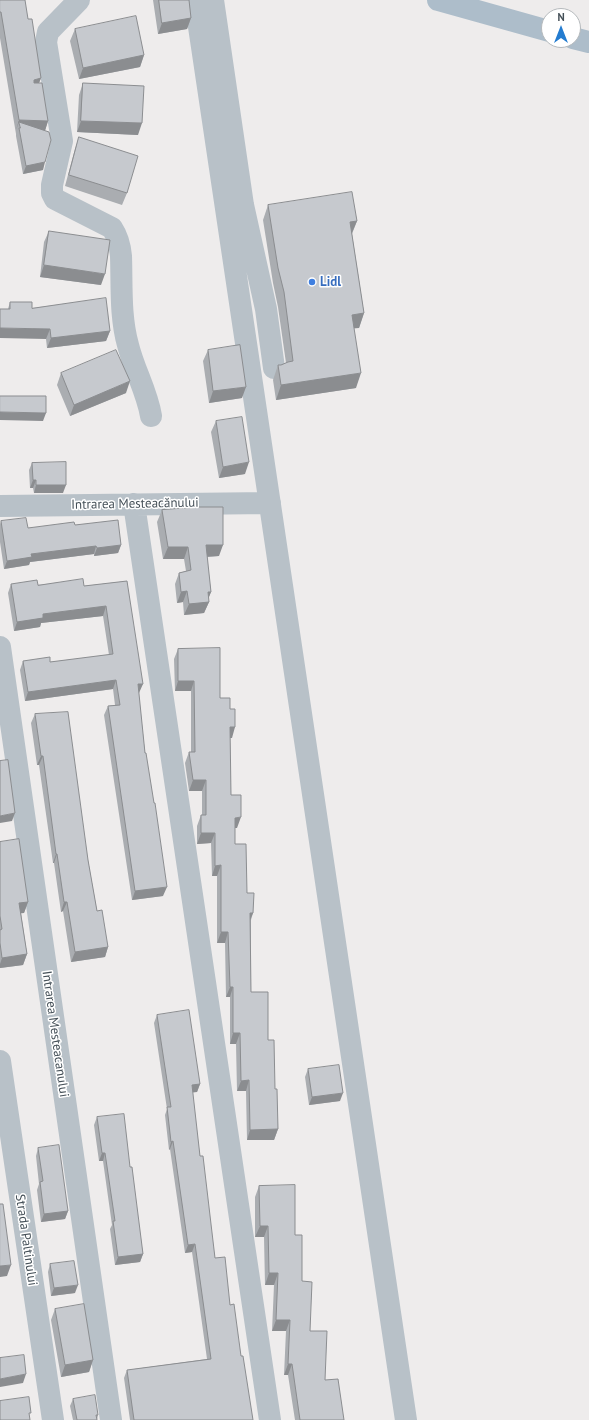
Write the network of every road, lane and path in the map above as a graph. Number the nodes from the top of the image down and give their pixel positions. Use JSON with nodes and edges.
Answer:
{"nodes":[{"id":1,"x":79,"y":0,"type":"edge"},
{"id":2,"x":196,"y":0,"type":"edge"},
{"id":3,"x":213,"y":0,"type":"edge"},
{"id":4,"x":438,"y":0,"type":"edge"},
{"id":5,"x":541,"y":29,"type":"edge"},
{"id":6,"x":274,"y":368,"type":"dead end"},
{"id":7,"x":151,"y":416,"type":"dead end"},
{"id":8,"x":270,"y":503,"type":"junction"},
{"id":9,"x":134,"y":504,"type":"junction"},
{"id":10,"x":0,"y":506,"type":"edge"},
{"id":11,"x":0,"y":648,"type":"edge"},
{"id":12,"x":0,"y":1061,"type":"edge"},
{"id":13,"x":53,"y":1420,"type":"edge"},
{"id":14,"x":110,"y":1420,"type":"edge"},
{"id":15,"x":270,"y":1420,"type":"edge"},
{"id":16,"x":406,"y":1420,"type":"edge"}],
"edges":[{"from":1,"to":7,"type":"street"},
{"from":2,"to":8,"type":"street"},
{"from":3,"to":6,"type":"street"},
{"from":4,"to":5,"type":"main road"},
{"from":8,"to":9,"type":"street","name":"Intrarea Mesteacănului"},
{"from":8,"to":16,"type":"street"},
{"from":9,"to":10,"type":"street","name":"Intrarea Mesteacănului"},
{"from":9,"to":15,"type":"street"},
{"from":11,"to":14,"type":"street","name":"Intrarea Mesteacanului"},
{"from":12,"to":13,"type":"street","name":"Strada Paltinului"}]}
